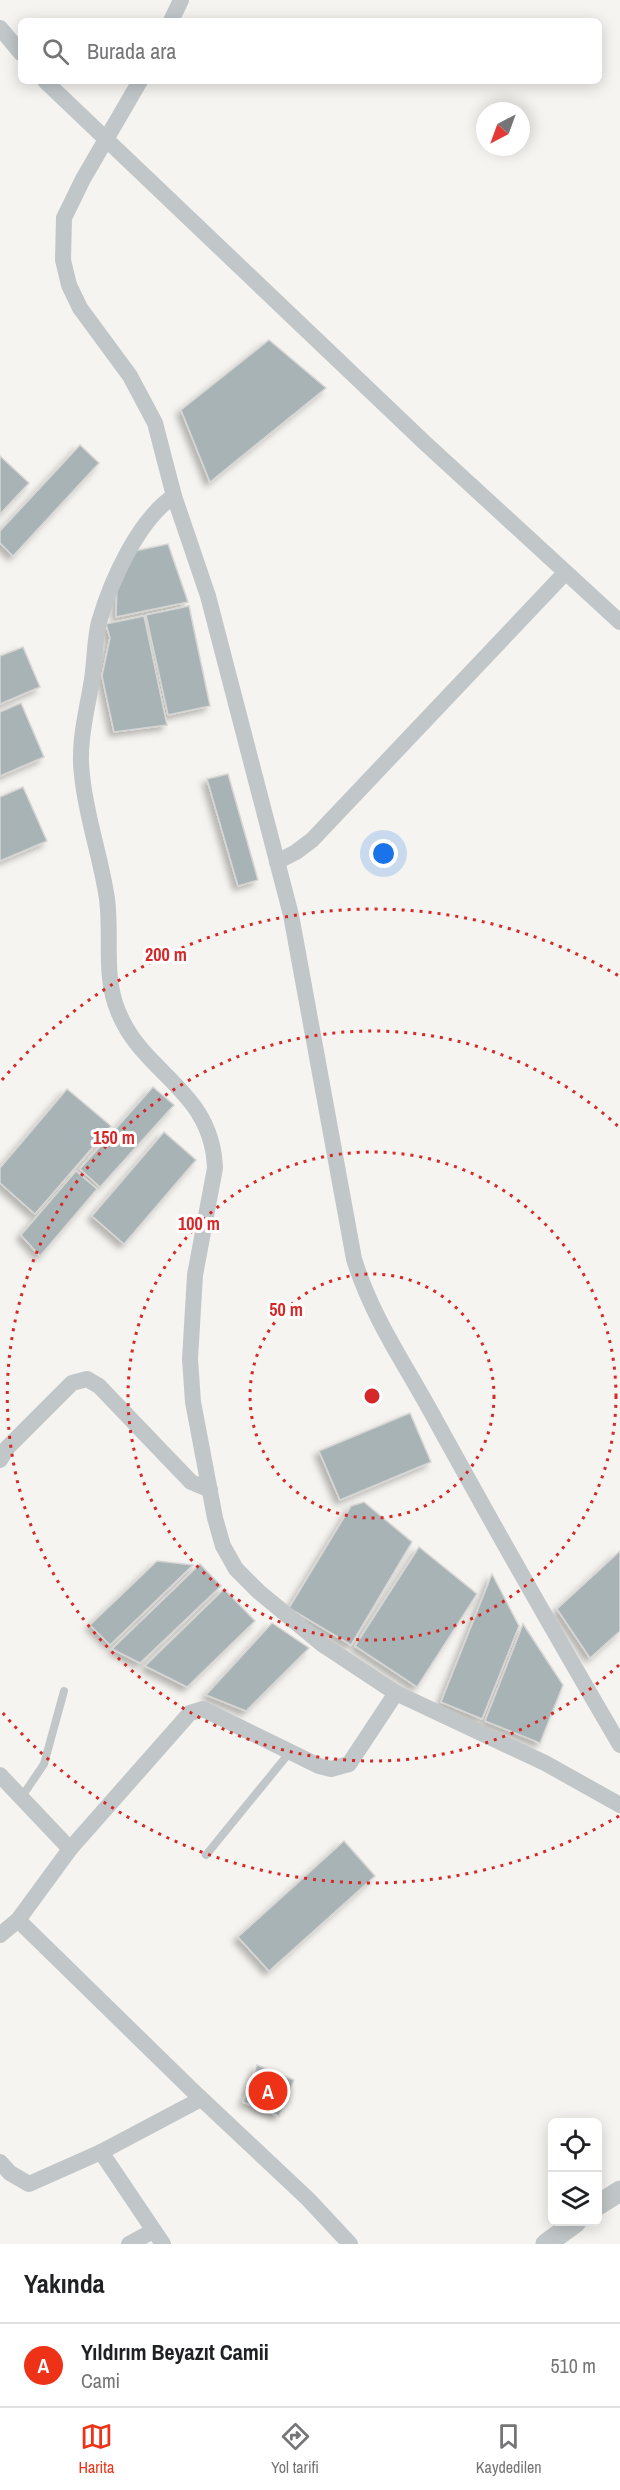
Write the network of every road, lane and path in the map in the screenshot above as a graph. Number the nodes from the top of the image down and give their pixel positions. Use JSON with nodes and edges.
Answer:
{"nodes":[{"id":1,"x":181,"y":0,"type":"edge"},
{"id":2,"x":172,"y":18,"type":"edge"},
{"id":3,"x":0,"y":28,"type":"edge"},
{"id":4,"x":18,"y":49,"type":"edge"},
{"id":5,"x":48,"y":84,"type":"edge"},
{"id":6,"x":138,"y":84,"type":"edge"},
{"id":7,"x":108,"y":137,"type":"junction"},
{"id":8,"x":174,"y":496,"type":"junction"},
{"id":9,"x":565,"y":573,"type":"junction"},
{"id":10,"x":620,"y":622,"type":"edge"},
{"id":11,"x":277,"y":861,"type":"junction"},
{"id":12,"x":2,"y":1449,"type":"edge"},
{"id":13,"x":210,"y":1490,"type":"junction"},
{"id":14,"x":64,"y":1691,"type":"dead end"},
{"id":15,"x":396,"y":1693,"type":"junction"},
{"id":16,"x":620,"y":1745,"type":"edge"},
{"id":17,"x":290,"y":1752,"type":"junction"},
{"id":18,"x":0,"y":1776,"type":"edge"},
{"id":19,"x":21,"y":1798,"type":"junction"},
{"id":20,"x":620,"y":1805,"type":"edge"},
{"id":21,"x":70,"y":1849,"type":"junction"},
{"id":22,"x":206,"y":1855,"type":"dead end"},
{"id":23,"x":18,"y":1920,"type":"junction"},
{"id":24,"x":0,"y":1935,"type":"edge"},
{"id":25,"x":201,"y":2099,"type":"junction"},
{"id":26,"x":101,"y":2152,"type":"junction"},
{"id":27,"x":0,"y":2162,"type":"edge"},
{"id":28,"x":620,"y":2190,"type":"edge"},
{"id":29,"x":602,"y":2202,"type":"edge"},
{"id":30,"x":571,"y":2226,"type":"edge"},
{"id":31,"x":158,"y":2238,"type":"edge"},
{"id":32,"x":129,"y":2244,"type":"edge"},
{"id":33,"x":350,"y":2244,"type":"edge"},
{"id":34,"x":546,"y":2244,"type":"edge"}],
"edges":[{"from":1,"to":2,"type":"street"},
{"from":3,"to":4,"type":"street"},
{"from":5,"to":7,"type":"street"},
{"from":6,"to":7,"type":"street"},
{"from":7,"to":8,"type":"street"},
{"from":7,"to":9,"type":"street"},
{"from":8,"to":11,"type":"street"},
{"from":8,"to":13,"type":"street"},
{"from":9,"to":10,"type":"street"},
{"from":9,"to":11,"type":"street"},
{"from":11,"to":16,"type":"street"},
{"from":12,"to":13,"type":"street"},
{"from":13,"to":15,"type":"street"},
{"from":14,"to":19,"type":"lane"},
{"from":15,"to":17,"type":"street"},
{"from":15,"to":20,"type":"street"},
{"from":17,"to":21,"type":"street"},
{"from":17,"to":22,"type":"lane"},
{"from":18,"to":19,"type":"street"},
{"from":19,"to":21,"type":"street"},
{"from":21,"to":23,"type":"street"},
{"from":23,"to":24,"type":"street"},
{"from":23,"to":25,"type":"street"},
{"from":25,"to":26,"type":"street"},
{"from":25,"to":33,"type":"street"},
{"from":26,"to":27,"type":"street"},
{"from":26,"to":31,"type":"street"},
{"from":28,"to":29,"type":"street"},
{"from":30,"to":34,"type":"street"},
{"from":31,"to":32,"type":"street"}]}
